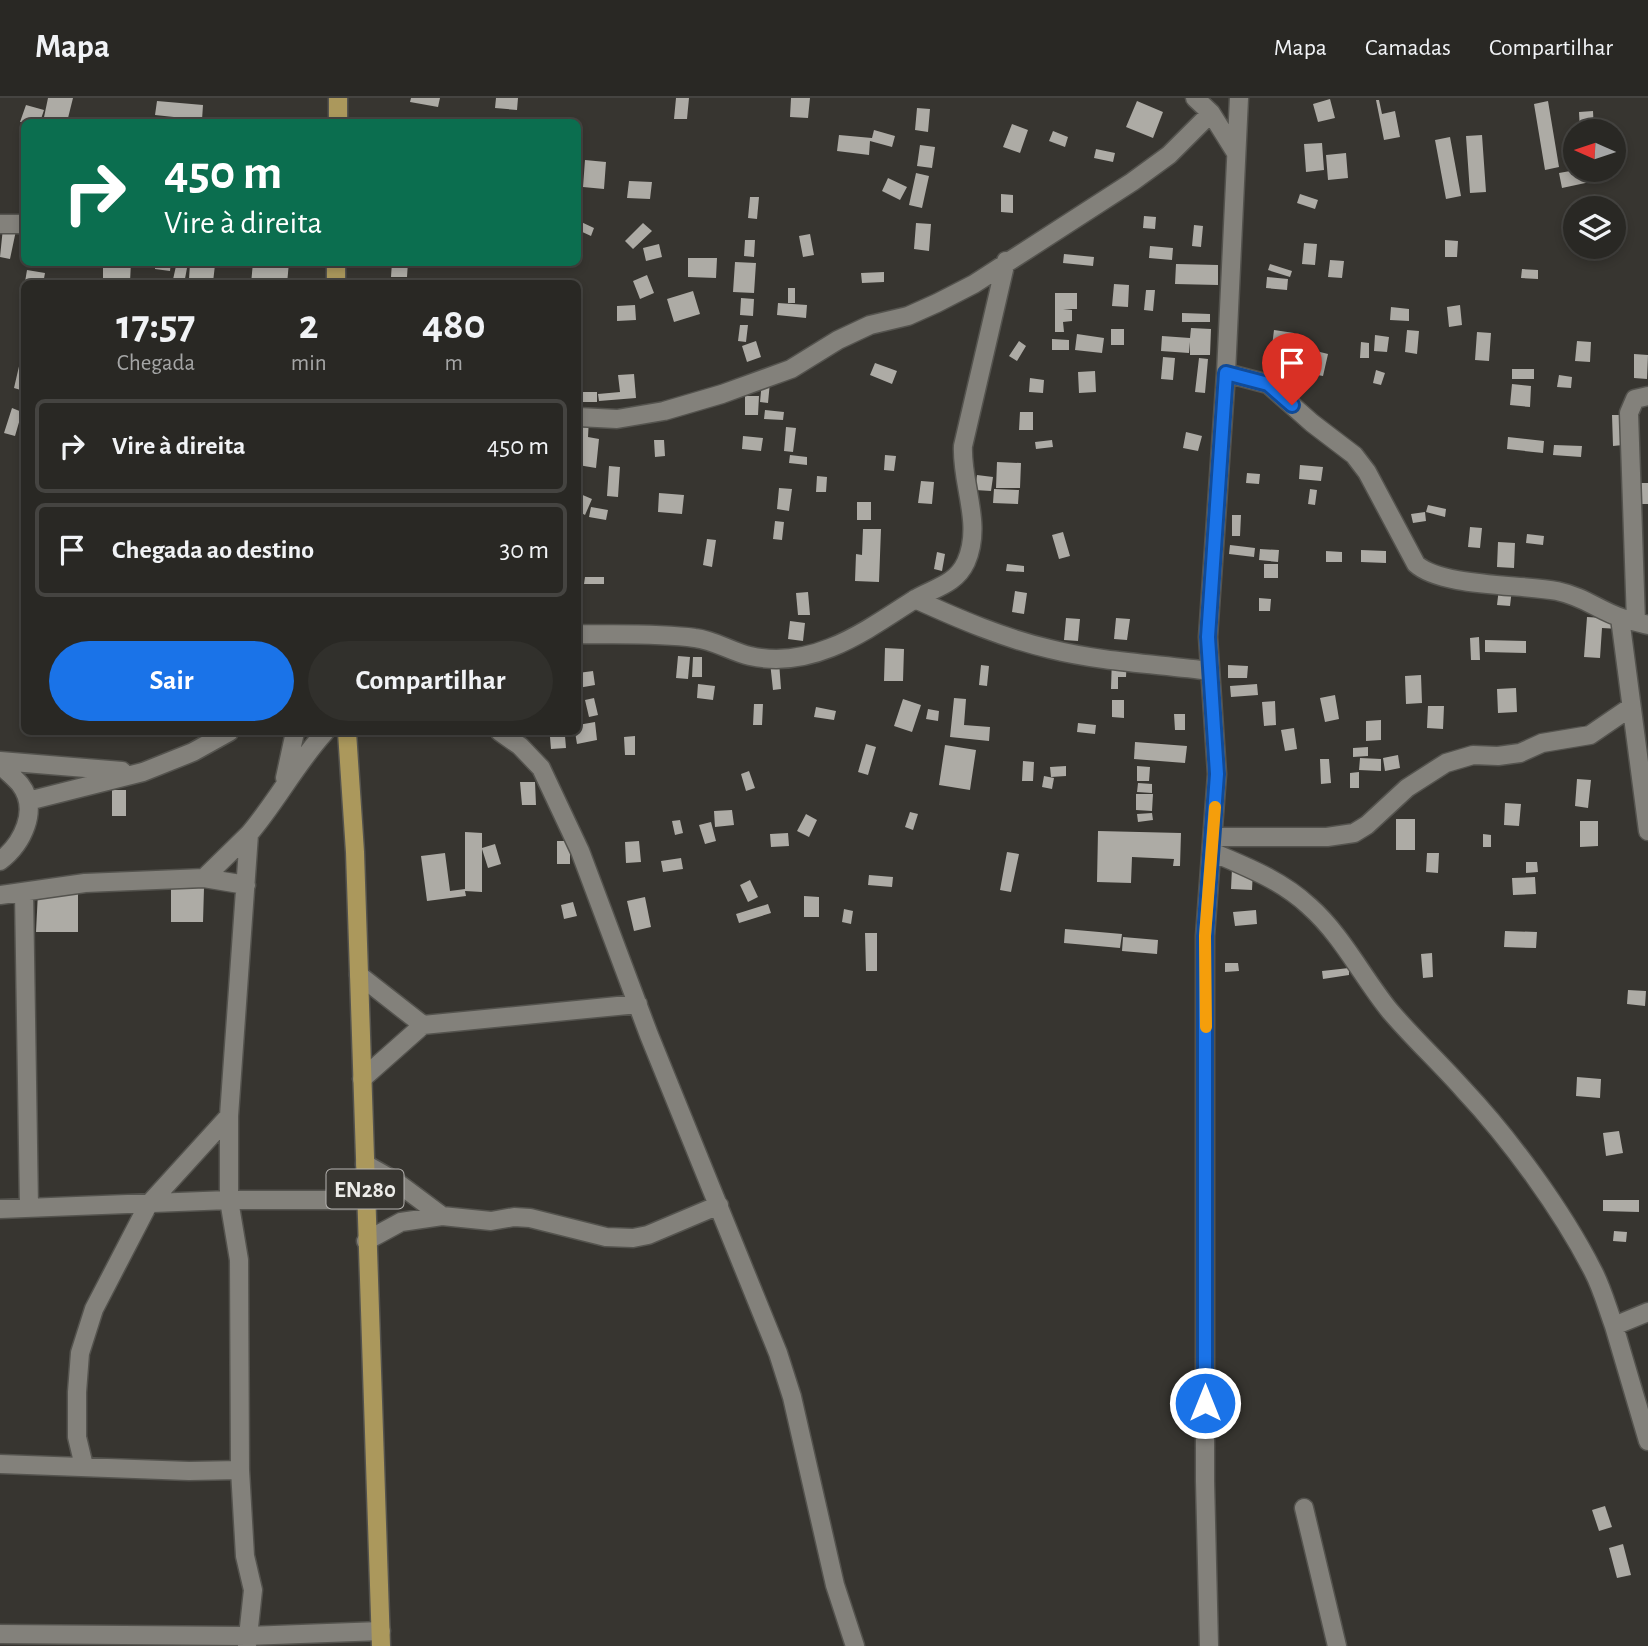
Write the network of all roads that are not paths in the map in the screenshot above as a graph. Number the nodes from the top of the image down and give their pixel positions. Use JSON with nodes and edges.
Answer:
{"nodes":[{"id":1,"x":338,"y":98,"type":"edge"},
{"id":2,"x":1195,"y":98,"type":"edge"},
{"id":3,"x":1238,"y":98,"type":"edge"},
{"id":4,"x":1211,"y":113,"type":"junction"},
{"id":5,"x":338,"y":119,"type":"edge"},
{"id":6,"x":1236,"y":153,"type":"junction"},
{"id":7,"x":0,"y":224,"type":"edge"},
{"id":8,"x":21,"y":224,"type":"edge"},
{"id":9,"x":1006,"y":261,"type":"junction"},
{"id":10,"x":1226,"y":373,"type":"junction"},
{"id":11,"x":1648,"y":396,"type":"edge"},
{"id":12,"x":581,"y":417,"type":"edge"},
{"id":13,"x":915,"y":599,"type":"junction"},
{"id":14,"x":1635,"y":621,"type":"edge"},
{"id":15,"x":581,"y":634,"type":"edge"},
{"id":16,"x":1210,"y":671,"type":"junction"},
{"id":17,"x":1630,"y":707,"type":"junction"},
{"id":18,"x":224,"y":735,"type":"edge"},
{"id":19,"x":294,"y":735,"type":"edge"},
{"id":20,"x":323,"y":735,"type":"edge"},
{"id":21,"x":347,"y":735,"type":"edge"},
{"id":22,"x":504,"y":735,"type":"edge"},
{"id":23,"x":0,"y":762,"type":"edge"},
{"id":24,"x":143,"y":772,"type":"junction"},
{"id":25,"x":282,"y":791,"type":"junction"},
{"id":26,"x":28,"y":801,"type":"junction"},
{"id":27,"x":1648,"y":831,"type":"edge"},
{"id":28,"x":250,"y":834,"type":"junction"},
{"id":29,"x":1212,"y":845,"type":"junction"},
{"id":30,"x":0,"y":861,"type":"edge"},
{"id":31,"x":204,"y":878,"type":"junction"},
{"id":32,"x":246,"y":885,"type":"junction"},
{"id":33,"x":24,"y":893,"type":"junction"},
{"id":34,"x":0,"y":895,"type":"edge"},
{"id":35,"x":359,"y":975,"type":"junction"},
{"id":36,"x":638,"y":1004,"type":"junction"},
{"id":37,"x":423,"y":1024,"type":"junction"},
{"id":38,"x":362,"y":1079,"type":"junction"},
{"id":39,"x":229,"y":1116,"type":"junction"},
{"id":40,"x":365,"y":1164,"type":"junction"},
{"id":41,"x":229,"y":1200,"type":"junction"},
{"id":42,"x":366,"y":1200,"type":"junction"},
{"id":43,"x":148,"y":1205,"type":"junction"},
{"id":44,"x":719,"y":1206,"type":"junction"},
{"id":45,"x":30,"y":1207,"type":"junction"},
{"id":46,"x":0,"y":1209,"type":"edge"},
{"id":47,"x":442,"y":1216,"type":"junction"},
{"id":48,"x":366,"y":1241,"type":"junction"},
{"id":49,"x":1648,"y":1312,"type":"edge"},
{"id":50,"x":1614,"y":1326,"type":"junction"},
{"id":51,"x":1648,"y":1441,"type":"edge"},
{"id":52,"x":2,"y":1466,"type":"edge"},
{"id":53,"x":84,"y":1466,"type":"junction"},
{"id":54,"x":240,"y":1470,"type":"junction"},
{"id":55,"x":1304,"y":1508,"type":"dead end"},
{"id":56,"x":0,"y":1634,"type":"edge"},
{"id":57,"x":381,"y":1639,"type":"edge"},
{"id":58,"x":89,"y":1641,"type":"edge"},
{"id":59,"x":247,"y":1641,"type":"edge"},
{"id":60,"x":855,"y":1646,"type":"edge"},
{"id":61,"x":1209,"y":1646,"type":"edge"},
{"id":62,"x":1337,"y":1646,"type":"edge"}],
"edges":[{"from":1,"to":5,"type":"main road"},
{"from":2,"to":4,"type":"street"},
{"from":3,"to":6,"type":"street"},
{"from":4,"to":6,"type":"street"},
{"from":4,"to":9,"type":"street"},
{"from":6,"to":10,"type":"street"},
{"from":7,"to":8,"type":"street"},
{"from":9,"to":12,"type":"street"},
{"from":9,"to":13,"type":"street"},
{"from":10,"to":14,"type":"street"},
{"from":10,"to":16,"type":"street"},
{"from":11,"to":14,"type":"street"},
{"from":13,"to":15,"type":"street"},
{"from":13,"to":16,"type":"street"},
{"from":14,"to":17,"type":"street"},
{"from":16,"to":29,"type":"street"},
{"from":17,"to":27,"type":"street"},
{"from":17,"to":29,"type":"street"},
{"from":18,"to":24,"type":"street"},
{"from":19,"to":25,"type":"street"},
{"from":20,"to":25,"type":"street"},
{"from":21,"to":35,"type":"main road","number":"EN280"},
{"from":22,"to":36,"type":"street"},
{"from":23,"to":24,"type":"street"},
{"from":23,"to":26,"type":"street"},
{"from":24,"to":26,"type":"street"},
{"from":25,"to":28,"type":"street"},
{"from":26,"to":30,"type":"street"},
{"from":28,"to":31,"type":"street"},
{"from":28,"to":32,"type":"street"},
{"from":29,"to":50,"type":"street"},
{"from":29,"to":61,"type":"street"},
{"from":31,"to":32,"type":"street"},
{"from":31,"to":33,"type":"street"},
{"from":32,"to":39,"type":"street"},
{"from":33,"to":34,"type":"street"},
{"from":33,"to":45,"type":"street"},
{"from":35,"to":37,"type":"street"},
{"from":35,"to":38,"type":"main road","number":"EN280"},
{"from":36,"to":37,"type":"street"},
{"from":36,"to":44,"type":"street"},
{"from":37,"to":38,"type":"street"},
{"from":38,"to":40,"type":"main road","number":"EN280"},
{"from":39,"to":41,"type":"street"},
{"from":39,"to":43,"type":"street"},
{"from":40,"to":42,"type":"main road","number":"EN280"},
{"from":40,"to":47,"type":"street"},
{"from":41,"to":42,"type":"street"},
{"from":41,"to":43,"type":"street"},
{"from":41,"to":54,"type":"street"},
{"from":42,"to":48,"type":"main road","number":"EN280"},
{"from":43,"to":45,"type":"street"},
{"from":43,"to":53,"type":"street"},
{"from":44,"to":47,"type":"street"},
{"from":44,"to":60,"type":"street"},
{"from":45,"to":46,"type":"street"},
{"from":47,"to":48,"type":"street"},
{"from":48,"to":57,"type":"main road","number":"EN280"},
{"from":49,"to":50,"type":"street"},
{"from":50,"to":51,"type":"street"},
{"from":52,"to":53,"type":"street"},
{"from":53,"to":54,"type":"street"},
{"from":54,"to":59,"type":"street"},
{"from":55,"to":62,"type":"street"},
{"from":56,"to":58,"type":"street"},
{"from":57,"to":59,"type":"street"},
{"from":58,"to":59,"type":"street"}]}
